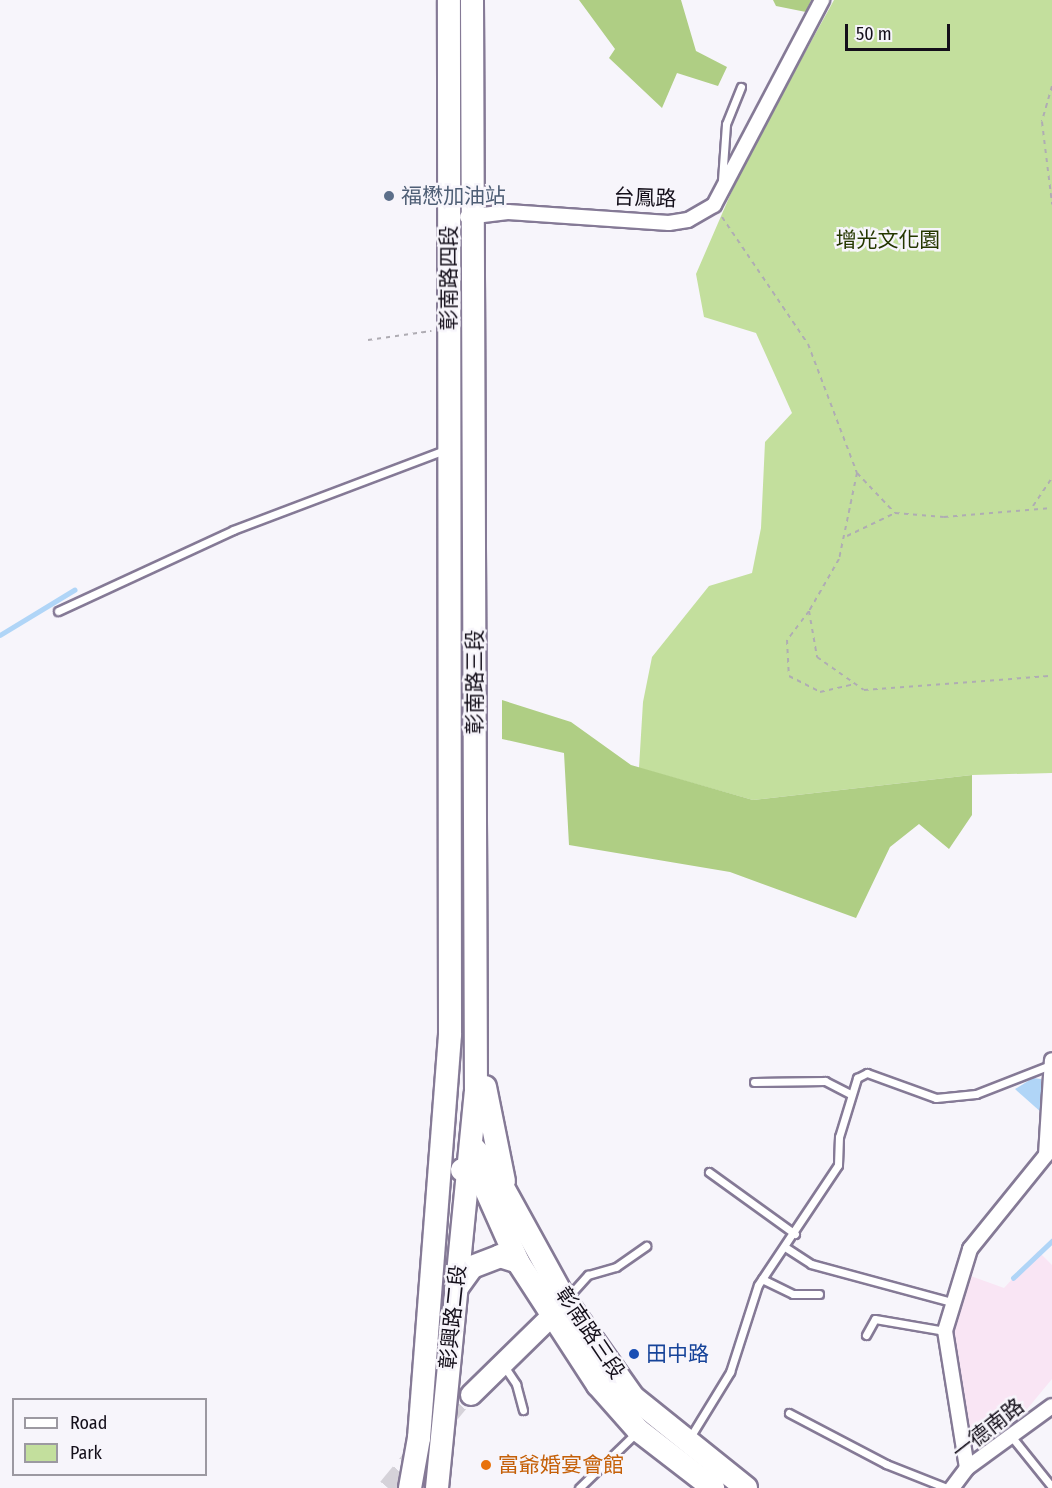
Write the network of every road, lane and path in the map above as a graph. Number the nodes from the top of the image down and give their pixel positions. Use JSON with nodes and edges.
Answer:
{"nodes":[{"id":1,"x":449,"y":0,"type":"edge"},
{"id":2,"x":472,"y":0,"type":"edge"},
{"id":3,"x":822,"y":0,"type":"edge"},
{"id":4,"x":1052,"y":86,"type":"edge"},
{"id":5,"x":741,"y":87,"type":"dead end"},
{"id":6,"x":721,"y":190,"type":"junction"},
{"id":7,"x":1052,"y":204,"type":"edge"},
{"id":8,"x":714,"y":205,"type":"junction"},
{"id":9,"x":449,"y":214,"type":"junction"},
{"id":10,"x":473,"y":218,"type":"junction"},
{"id":11,"x":448,"y":329,"type":"junction"},
{"id":12,"x":368,"y":340,"type":"dead end"},
{"id":13,"x":450,"y":448,"type":"junction"},
{"id":14,"x":857,"y":473,"type":"junction"},
{"id":15,"x":1052,"y":478,"type":"edge"},
{"id":16,"x":1034,"y":506,"type":"junction"},
{"id":17,"x":1052,"y":508,"type":"edge"},
{"id":18,"x":896,"y":513,"type":"junction"},
{"id":19,"x":845,"y":537,"type":"junction"},
{"id":20,"x":58,"y":611,"type":"dead end"},
{"id":21,"x":808,"y":611,"type":"junction"},
{"id":22,"x":1052,"y":676,"type":"edge"},
{"id":23,"x":854,"y":684,"type":"junction"},
{"id":24,"x":473,"y":1032,"type":"junction"},
{"id":25,"x":1050,"y":1063,"type":"edge"},
{"id":26,"x":753,"y":1082,"type":"dead end"},
{"id":27,"x":849,"y":1094,"type":"junction"},
{"id":28,"x":472,"y":1146,"type":"junction"},
{"id":29,"x":440,"y":1164,"type":"junction"},
{"id":30,"x":467,"y":1171,"type":"junction"},
{"id":31,"x":709,"y":1172,"type":"dead end"},
{"id":32,"x":508,"y":1197,"type":"junction"},
{"id":33,"x":795,"y":1234,"type":"junction"},
{"id":34,"x":646,"y":1246,"type":"dead end"},
{"id":35,"x":785,"y":1247,"type":"junction"},
{"id":36,"x":518,"y":1262,"type":"junction"},
{"id":37,"x":762,"y":1279,"type":"junction"},
{"id":38,"x":456,"y":1289,"type":"junction"},
{"id":39,"x":819,"y":1294,"type":"dead end"},
{"id":40,"x":952,"y":1302,"type":"junction"},
{"id":41,"x":558,"y":1309,"type":"junction"},
{"id":42,"x":945,"y":1331,"type":"junction"},
{"id":43,"x":866,"y":1335,"type":"dead end"},
{"id":44,"x":501,"y":1360,"type":"junction"},
{"id":45,"x":469,"y":1394,"type":"tunnel mouth"},
{"id":46,"x":1052,"y":1406,"type":"edge"},
{"id":47,"x":523,"y":1410,"type":"dead end"},
{"id":48,"x":789,"y":1413,"type":"dead end"},
{"id":49,"x":638,"y":1430,"type":"junction"},
{"id":50,"x":1011,"y":1436,"type":"junction"},
{"id":51,"x":686,"y":1443,"type":"junction"},
{"id":52,"x":967,"y":1468,"type":"junction"},
{"id":53,"x":1052,"y":1487,"type":"edge"},
{"id":54,"x":410,"y":1488,"type":"edge"},
{"id":55,"x":436,"y":1488,"type":"edge"},
{"id":56,"x":579,"y":1488,"type":"edge"},
{"id":57,"x":712,"y":1488,"type":"edge"},
{"id":58,"x":746,"y":1488,"type":"edge"},
{"id":59,"x":947,"y":1488,"type":"edge"},
{"id":60,"x":952,"y":1488,"type":"edge"}],
"edges":[{"from":1,"to":9,"type":"main road","name":"彰南路四段"},
{"from":2,"to":10,"type":"main road","name":"彰南路四段"},
{"from":3,"to":6,"type":"street"},
{"from":4,"to":7,"type":"path"},
{"from":5,"to":6,"type":"lane"},
{"from":6,"to":8,"type":"street"},
{"from":8,"to":10,"type":"street","name":"台鳳路"},
{"from":8,"to":14,"type":"path"},
{"from":9,"to":10,"type":"street","name":"台鳳路"},
{"from":9,"to":11,"type":"main road","name":"彰南路四段"},
{"from":10,"to":24,"type":"main road","name":"彰南路三段"},
{"from":11,"to":12,"type":"path"},
{"from":11,"to":13,"type":"main road","name":"彰南路四段"},
{"from":13,"to":20,"type":"lane"},
{"from":13,"to":29,"type":"main road","name":"彰南路三段"},
{"from":14,"to":18,"type":"path"},
{"from":14,"to":19,"type":"path"},
{"from":15,"to":16,"type":"path"},
{"from":16,"to":17,"type":"path"},
{"from":16,"to":18,"type":"path"},
{"from":18,"to":19,"type":"path"},
{"from":19,"to":21,"type":"path"},
{"from":21,"to":23,"type":"path"},
{"from":21,"to":23,"type":"path"},
{"from":22,"to":23,"type":"path"},
{"from":24,"to":28,"type":"main road","name":"彰南路三段"},
{"from":24,"to":32,"type":"main road"},
{"from":25,"to":27,"type":"lane"},
{"from":25,"to":40,"type":"street"},
{"from":26,"to":27,"type":"lane"},
{"from":27,"to":33,"type":"lane"},
{"from":28,"to":29,"type":"main road"},
{"from":28,"to":30,"type":"main road","name":"彰興路二段"},
{"from":28,"to":32,"type":"main road","name":"彰南路三段"},
{"from":29,"to":30,"type":"main road"},
{"from":29,"to":54,"type":"main road","name":"彰興路二段"},
{"from":30,"to":36,"type":"main road","name":"彰南路三段"},
{"from":30,"to":38,"type":"main road","name":"彰興路二段"},
{"from":31,"to":33,"type":"lane"},
{"from":32,"to":41,"type":"main road","name":"彰南路三段"},
{"from":33,"to":35,"type":"lane"},
{"from":34,"to":41,"type":"lane"},
{"from":35,"to":37,"type":"lane"},
{"from":35,"to":40,"type":"lane"},
{"from":36,"to":38,"type":"main road"},
{"from":36,"to":41,"type":"main road","name":"彰南路三段"},
{"from":37,"to":39,"type":"lane"},
{"from":37,"to":51,"type":"lane"},
{"from":38,"to":55,"type":"main road","name":"彰興路二段"},
{"from":40,"to":42,"type":"street"},
{"from":41,"to":44,"type":"street"},
{"from":41,"to":49,"type":"main road","name":"彰南路三段"},
{"from":41,"to":51,"type":"main road","name":"彰南路三段"},
{"from":42,"to":43,"type":"lane"},
{"from":42,"to":52,"type":"street"},
{"from":44,"to":45,"type":"street"},
{"from":44,"to":47,"type":"lane"},
{"from":46,"to":50,"type":"street","name":"一德南路"},
{"from":48,"to":59,"type":"lane"},
{"from":49,"to":56,"type":"lane"},
{"from":49,"to":57,"type":"main road","name":"彰南路三段"},
{"from":50,"to":52,"type":"street","name":"一德南路"},
{"from":50,"to":53,"type":"lane"},
{"from":51,"to":58,"type":"main road","name":"彰南路三段"},
{"from":52,"to":60,"type":"street","name":"一德南路"}]}
